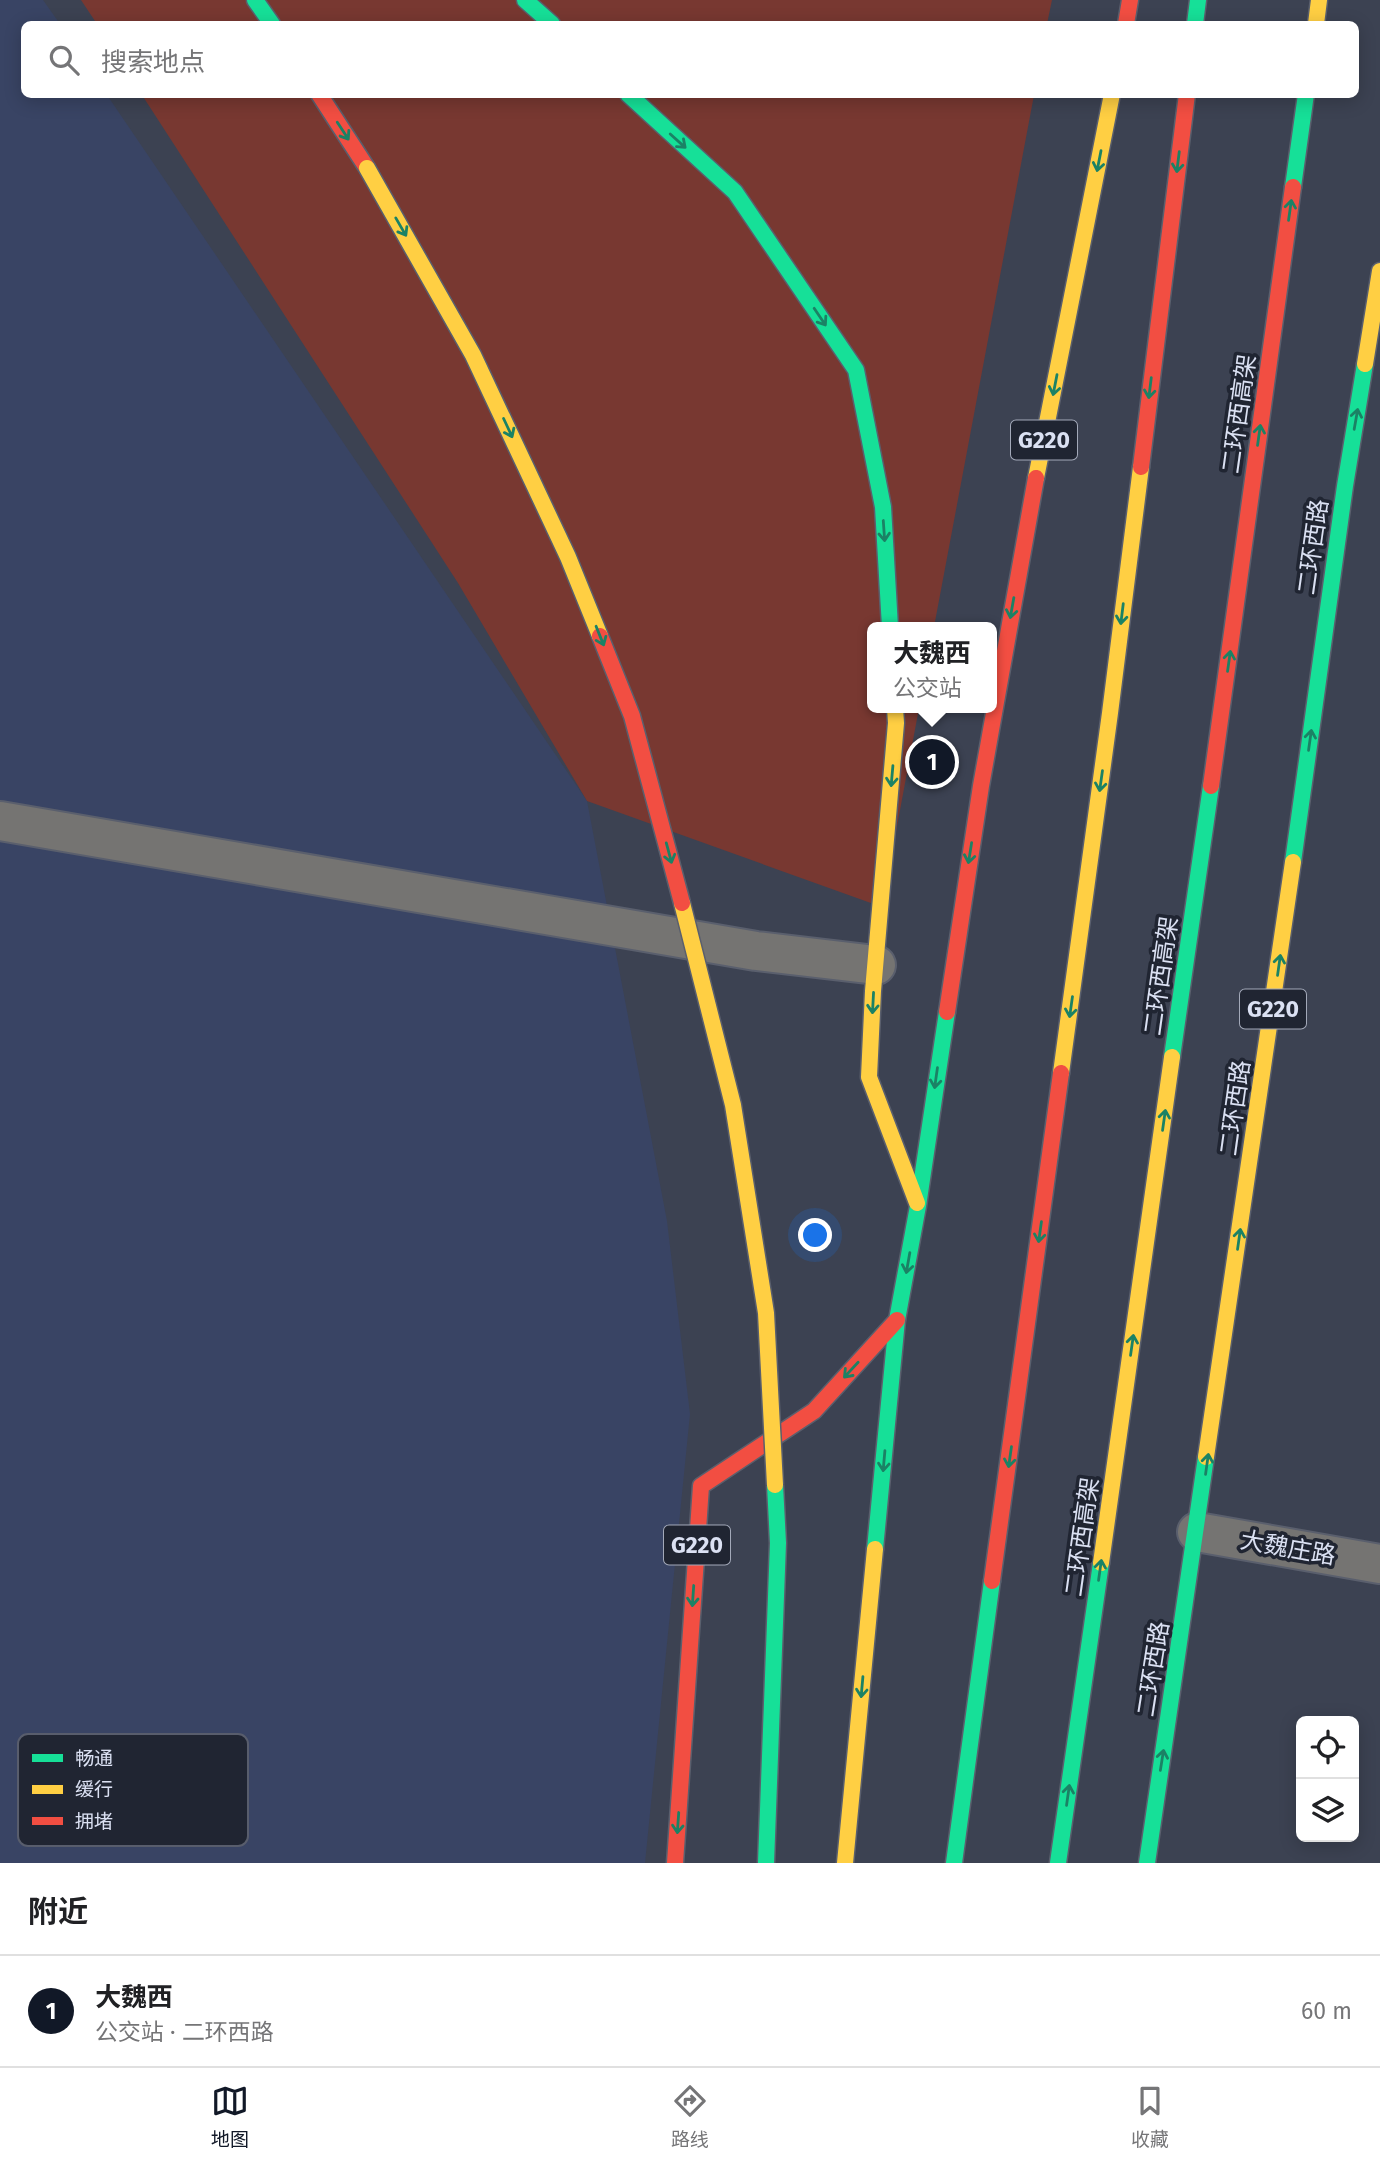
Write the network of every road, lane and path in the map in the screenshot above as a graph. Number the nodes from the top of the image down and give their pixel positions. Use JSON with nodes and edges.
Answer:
{"nodes":[{"id":1,"x":255,"y":0,"type":"edge"},
{"id":2,"x":525,"y":0,"type":"edge"},
{"id":3,"x":1130,"y":0,"type":"edge"},
{"id":4,"x":1198,"y":0,"type":"edge"},
{"id":5,"x":1319,"y":0,"type":"edge"},
{"id":6,"x":270,"y":21,"type":"edge"},
{"id":7,"x":549,"y":21,"type":"edge"},
{"id":8,"x":1126,"y":21,"type":"edge"},
{"id":9,"x":1195,"y":21,"type":"edge"},
{"id":10,"x":1316,"y":21,"type":"edge"},
{"id":11,"x":323,"y":98,"type":"edge"},
{"id":12,"x":632,"y":98,"type":"edge"},
{"id":13,"x":1111,"y":98,"type":"edge"},
{"id":14,"x":1187,"y":98,"type":"edge"},
{"id":15,"x":1305,"y":98,"type":"edge"},
{"id":16,"x":1380,"y":271,"type":"edge"},
{"id":17,"x":890,"y":622,"type":"edge"},
{"id":18,"x":997,"y":695,"type":"edge"},
{"id":19,"x":895,"y":713,"type":"edge"},
{"id":20,"x":994,"y":713,"type":"edge"},
{"id":21,"x":0,"y":821,"type":"edge"},
{"id":22,"x":876,"y":965,"type":"junction"},
{"id":23,"x":918,"y":1206,"type":"junction"},
{"id":24,"x":897,"y":1320,"type":"junction"},
{"id":25,"x":1197,"y":1532,"type":"junction"},
{"id":26,"x":1380,"y":1564,"type":"edge"},
{"id":27,"x":1152,"y":1827,"type":"junction"},
{"id":28,"x":675,"y":1863,"type":"edge"},
{"id":29,"x":766,"y":1863,"type":"edge"},
{"id":30,"x":845,"y":1863,"type":"edge"},
{"id":31,"x":954,"y":1863,"type":"edge"},
{"id":32,"x":1058,"y":1863,"type":"edge"},
{"id":33,"x":1147,"y":1863,"type":"edge"},
{"id":34,"x":1157,"y":1863,"type":"edge"}],
"edges":[{"from":1,"to":6,"type":"highway"},
{"from":2,"to":7,"type":"highway"},
{"from":3,"to":8,"type":"highway"},
{"from":4,"to":9,"type":"highway"},
{"from":5,"to":10,"type":"highway"},
{"from":11,"to":29,"type":"highway","one_way":true,"bridge":true},
{"from":12,"to":17,"type":"highway","one_way":true},
{"from":13,"to":18,"type":"highway","number":"G220","one_way":true},
{"from":14,"to":31,"type":"highway","one_way":true},
{"from":32,"to":15,"type":"highway","name":"二环西高架","one_way":true},
{"from":25,"to":16,"type":"highway","name":"二环西路","number":"G220","one_way":true},
{"from":19,"to":22,"type":"highway","one_way":true},
{"from":20,"to":23,"type":"highway","number":"G220","one_way":true},
{"from":21,"to":22,"type":"street"},
{"from":22,"to":23,"type":"highway","one_way":true},
{"from":23,"to":24,"type":"highway","number":"G220","one_way":true},
{"from":24,"to":28,"type":"highway","number":"G220","one_way":true},
{"from":24,"to":30,"type":"highway","number":"G220","one_way":true},
{"from":25,"to":26,"type":"street","name":"大魏庄路"},
{"from":27,"to":25,"type":"highway","name":"二环西路","number":"G220","one_way":true},
{"from":27,"to":33,"type":"highway","name":"二环西路","number":"G220"},
{"from":27,"to":34,"type":"highway","name":"二环西路","number":"G220"}]}
